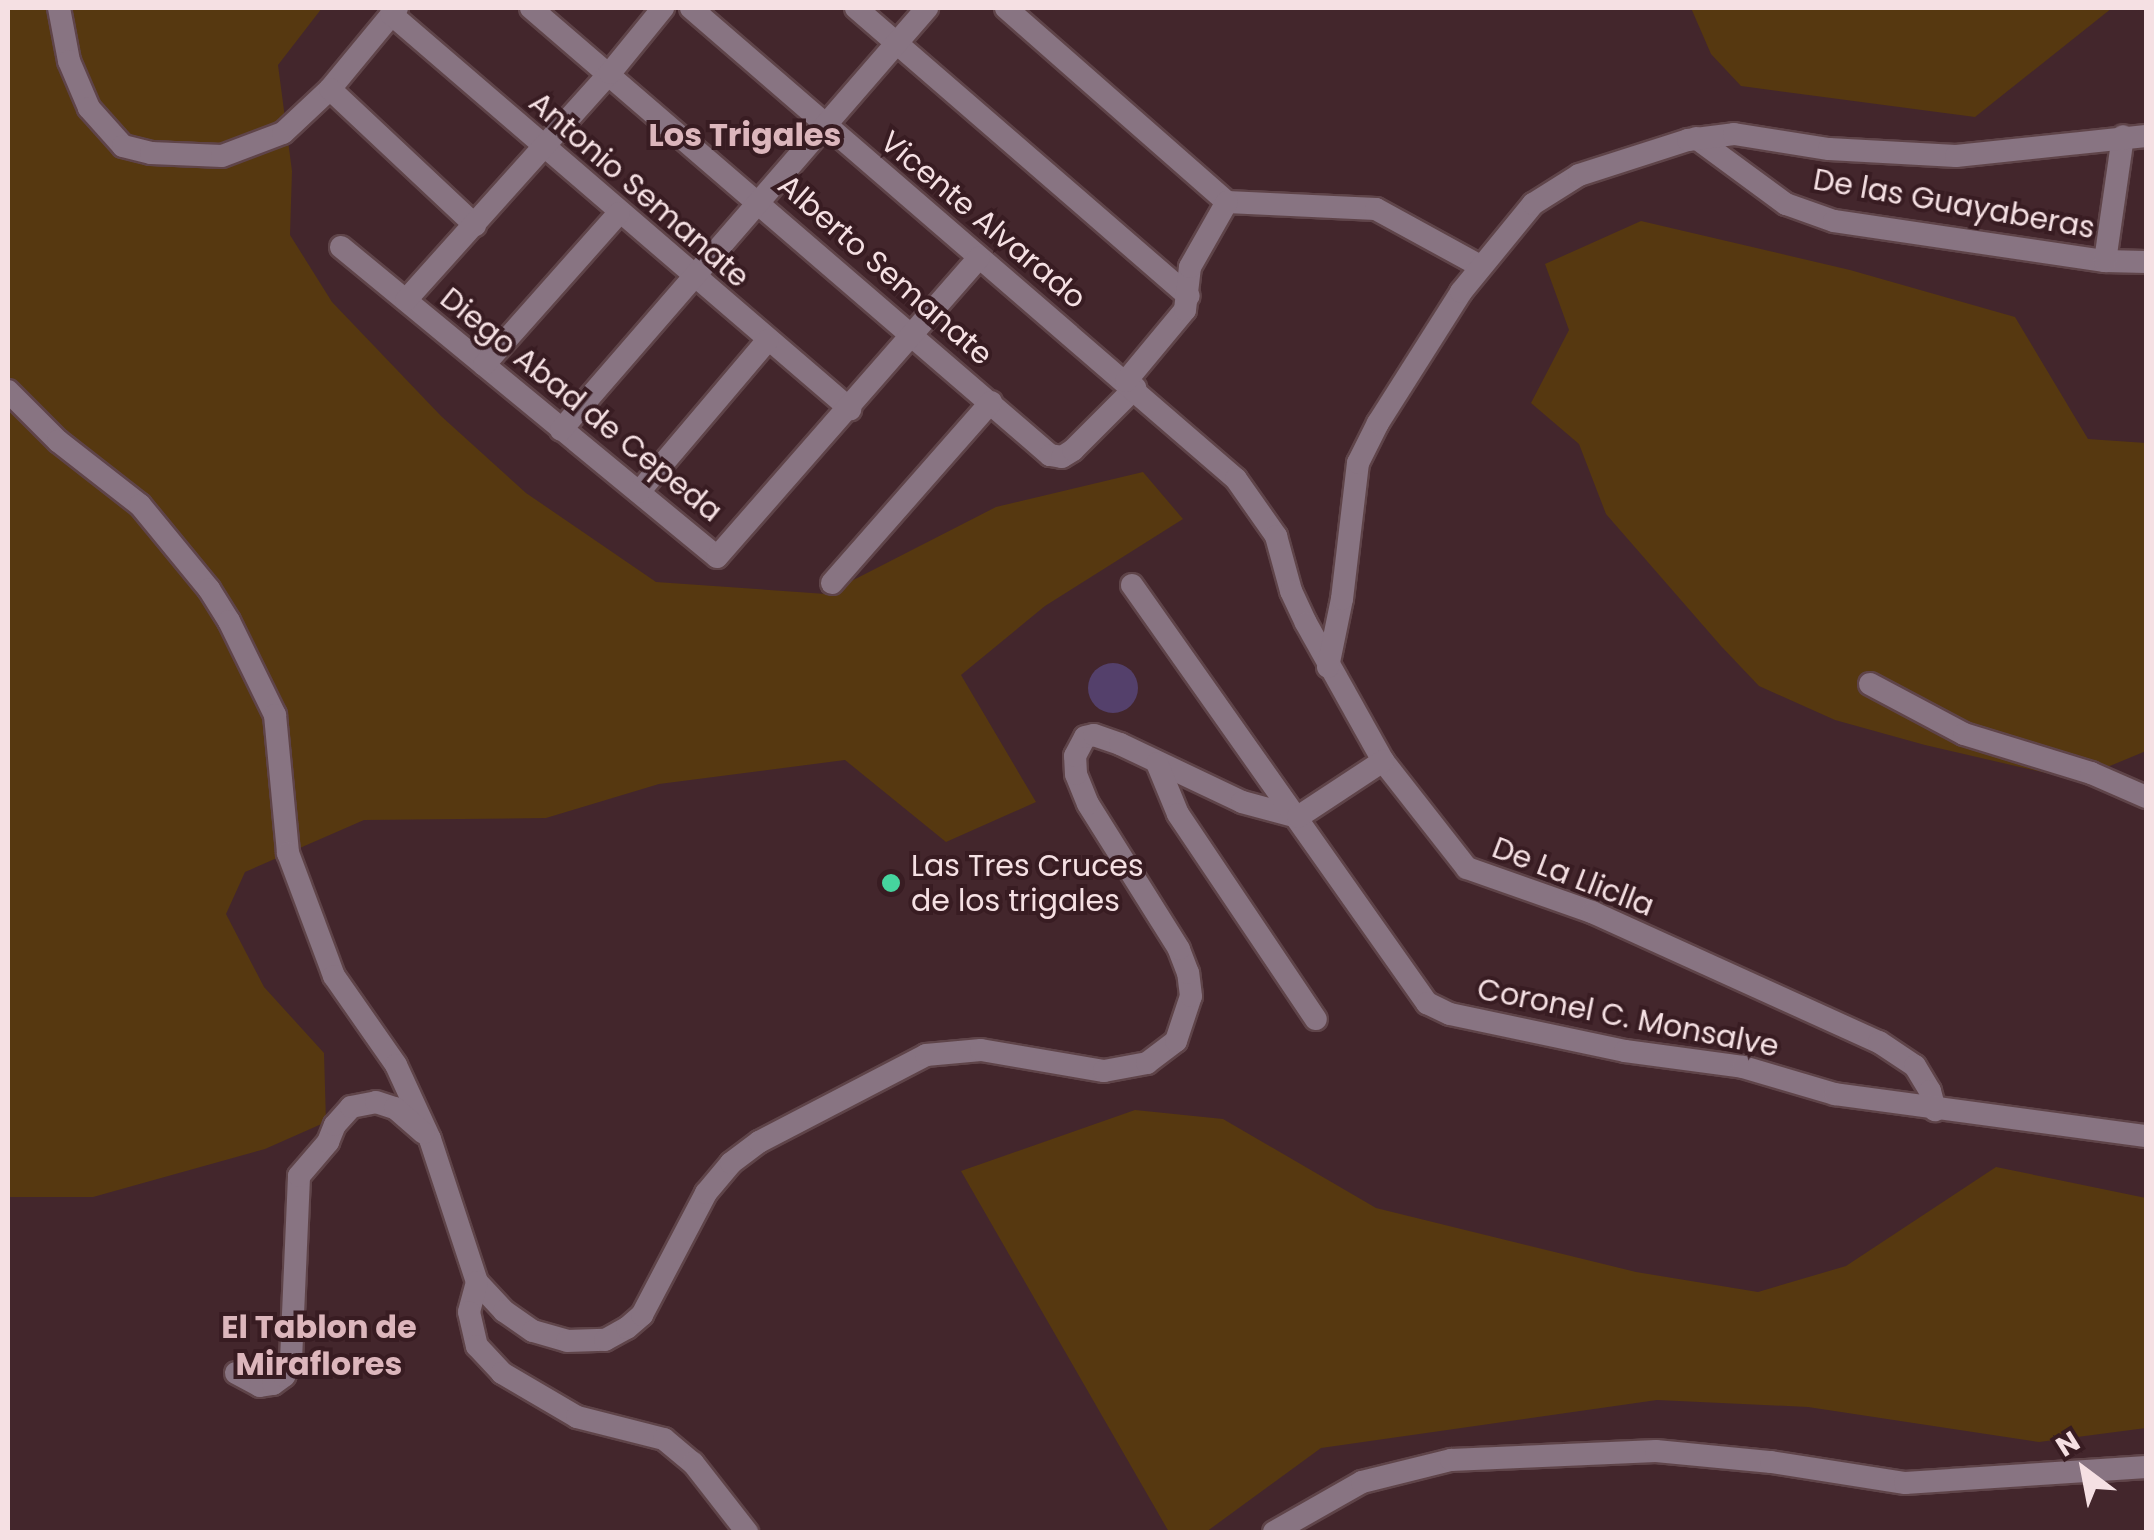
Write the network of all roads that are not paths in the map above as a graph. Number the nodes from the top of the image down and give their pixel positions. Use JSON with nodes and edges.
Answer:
{"nodes":[{"id":1,"x":59,"y":8,"type":"edge"},
{"id":2,"x":532,"y":8,"type":"edge"},
{"id":3,"x":663,"y":8,"type":"edge"},
{"id":4,"x":691,"y":8,"type":"edge"},
{"id":5,"x":856,"y":8,"type":"edge"},
{"id":6,"x":927,"y":8,"type":"edge"},
{"id":7,"x":1006,"y":8,"type":"edge"},
{"id":8,"x":394,"y":11,"type":"edge"},
{"id":9,"x":898,"y":43,"type":"junction"},
{"id":10,"x":610,"y":74,"type":"junction"},
{"id":11,"x":330,"y":88,"type":"junction"},
{"id":12,"x":826,"y":126,"type":"junction"},
{"id":13,"x":2135,"y":136,"type":"edge"},
{"id":14,"x":1696,"y":138,"type":"junction"},
{"id":15,"x":543,"y":149,"type":"junction"},
{"id":16,"x":759,"y":199,"type":"junction"},
{"id":17,"x":1227,"y":202,"type":"junction"},
{"id":18,"x":619,"y":213,"type":"junction"},
{"id":19,"x":475,"y":225,"type":"junction"},
{"id":20,"x":341,"y":247,"type":"dead end"},
{"id":21,"x":979,"y":258,"type":"junction"},
{"id":22,"x":2104,"y":261,"type":"junction"},
{"id":23,"x":2146,"y":262,"type":"edge"},
{"id":24,"x":1480,"y":266,"type":"junction"},
{"id":25,"x":695,"y":278,"type":"junction"},
{"id":26,"x":1188,"y":296,"type":"junction"},
{"id":27,"x":406,"y":300,"type":"junction"},
{"id":28,"x":914,"y":336,"type":"junction"},
{"id":29,"x":768,"y":340,"type":"junction"},
{"id":30,"x":484,"y":365,"type":"junction"},
{"id":31,"x":1130,"y":385,"type":"junction"},
{"id":32,"x":8,"y":391,"type":"edge"},
{"id":33,"x":990,"y":402,"type":"junction"},
{"id":34,"x":850,"y":410,"type":"junction"},
{"id":35,"x":561,"y":430,"type":"junction"},
{"id":36,"x":1236,"y":479,"type":"joint"},
{"id":37,"x":640,"y":492,"type":"junction"},
{"id":38,"x":832,"y":583,"type":"dead end"},
{"id":39,"x":1132,"y":585,"type":"dead end"},
{"id":40,"x":1328,"y":667,"type":"junction"},
{"id":41,"x":1870,"y":684,"type":"dead end"},
{"id":42,"x":1383,"y":761,"type":"junction"},
{"id":43,"x":1157,"y":764,"type":"junction"},
{"id":44,"x":1206,"y":788,"type":"junction"},
{"id":45,"x":2146,"y":797,"type":"edge"},
{"id":46,"x":1178,"y":814,"type":"junction"},
{"id":47,"x":1298,"y":818,"type":"junction"},
{"id":48,"x":1316,"y":1018,"type":"dead end"},
{"id":49,"x":1935,"y":1110,"type":"junction"},
{"id":50,"x":2143,"y":1131,"type":"edge"},
{"id":51,"x":430,"y":1139,"type":"junction"},
{"id":52,"x":478,"y":1282,"type":"junction"},
{"id":53,"x":236,"y":1373,"type":"dead end"},
{"id":54,"x":2146,"y":1467,"type":"edge"},
{"id":55,"x":746,"y":1532,"type":"edge"},
{"id":56,"x":1274,"y":1532,"type":"edge"}],
"edges":[{"from":1,"to":11,"type":"street"},
{"from":2,"to":10,"type":"street","name":"Alberto Semanate"},
{"from":3,"to":10,"type":"street"},
{"from":4,"to":12,"type":"street","name":"Vicente Alvarado"},
{"from":5,"to":9,"type":"street"},
{"from":6,"to":9,"type":"street"},
{"from":7,"to":17,"type":"street"},
{"from":8,"to":11,"type":"street"},
{"from":8,"to":15,"type":"street","name":"Antonio Semanate"},
{"from":9,"to":12,"type":"street"},
{"from":9,"to":26,"type":"street"},
{"from":10,"to":15,"type":"street"},
{"from":10,"to":16,"type":"street","name":"Alberto Semanate"},
{"from":11,"to":19,"type":"street"},
{"from":12,"to":16,"type":"street"},
{"from":12,"to":21,"type":"street","name":"Vicente Alvarado"},
{"from":13,"to":14,"type":"street"},
{"from":13,"to":22,"type":"street","name":"De las Guayaberas"},
{"from":14,"to":22,"type":"street","name":"De las Guayaberas"},
{"from":14,"to":24,"type":"street"},
{"from":15,"to":18,"type":"street","name":"Antonio Semanate"},
{"from":15,"to":19,"type":"street"},
{"from":16,"to":25,"type":"street"},
{"from":16,"to":28,"type":"street","name":"Alberto Semanate"},
{"from":17,"to":24,"type":"street"},
{"from":17,"to":26,"type":"street"},
{"from":18,"to":25,"type":"street","name":"Antonio Semanate"},
{"from":18,"to":30,"type":"street"},
{"from":19,"to":27,"type":"street"},
{"from":20,"to":27,"type":"street","name":"Diego Abad de Cepeda"},
{"from":21,"to":28,"type":"street"},
{"from":21,"to":31,"type":"street","name":"Vicente Alvarado"},
{"from":22,"to":23,"type":"street","name":"De las Guayaberas"},
{"from":24,"to":40,"type":"street"},
{"from":25,"to":29,"type":"street","name":"Antonio Semanate"},
{"from":25,"to":35,"type":"street"},
{"from":26,"to":31,"type":"street"},
{"from":27,"to":30,"type":"street","name":"Diego Abad de Cepeda"},
{"from":28,"to":33,"type":"street","name":"Alberto Semanate"},
{"from":28,"to":34,"type":"street"},
{"from":29,"to":34,"type":"street","name":"Antonio Semanate"},
{"from":29,"to":37,"type":"street"},
{"from":30,"to":35,"type":"street","name":"Diego Abad de Cepeda"},
{"from":31,"to":33,"type":"street","name":"Alberto Semanate"},
{"from":31,"to":36,"type":"street","name":"Vicente Alvarado"},
{"from":32,"to":51,"type":"street"},
{"from":33,"to":38,"type":"street"},
{"from":34,"to":37,"type":"street","name":"Diego Abad de Cepeda"},
{"from":35,"to":37,"type":"street","name":"Diego Abad de Cepeda"},
{"from":36,"to":40,"type":"street","name":"De La Lliclla"},
{"from":39,"to":47,"type":"street","name":"Coronel C. Monsalve"},
{"from":40,"to":42,"type":"street","name":"De La Lliclla"},
{"from":41,"to":45,"type":"street"},
{"from":42,"to":47,"type":"street"},
{"from":42,"to":49,"type":"street","name":"De La Lliclla"},
{"from":43,"to":44,"type":"street"},
{"from":43,"to":46,"type":"street"},
{"from":43,"to":52,"type":"street"},
{"from":44,"to":46,"type":"street"},
{"from":44,"to":47,"type":"street"},
{"from":46,"to":48,"type":"street"},
{"from":47,"to":49,"type":"street","name":"Coronel C. Monsalve"},
{"from":49,"to":50,"type":"street","name":"Coronel C. Monsalve"},
{"from":51,"to":52,"type":"street"},
{"from":51,"to":53,"type":"street"},
{"from":52,"to":55,"type":"street"},
{"from":54,"to":56,"type":"street"}]}
